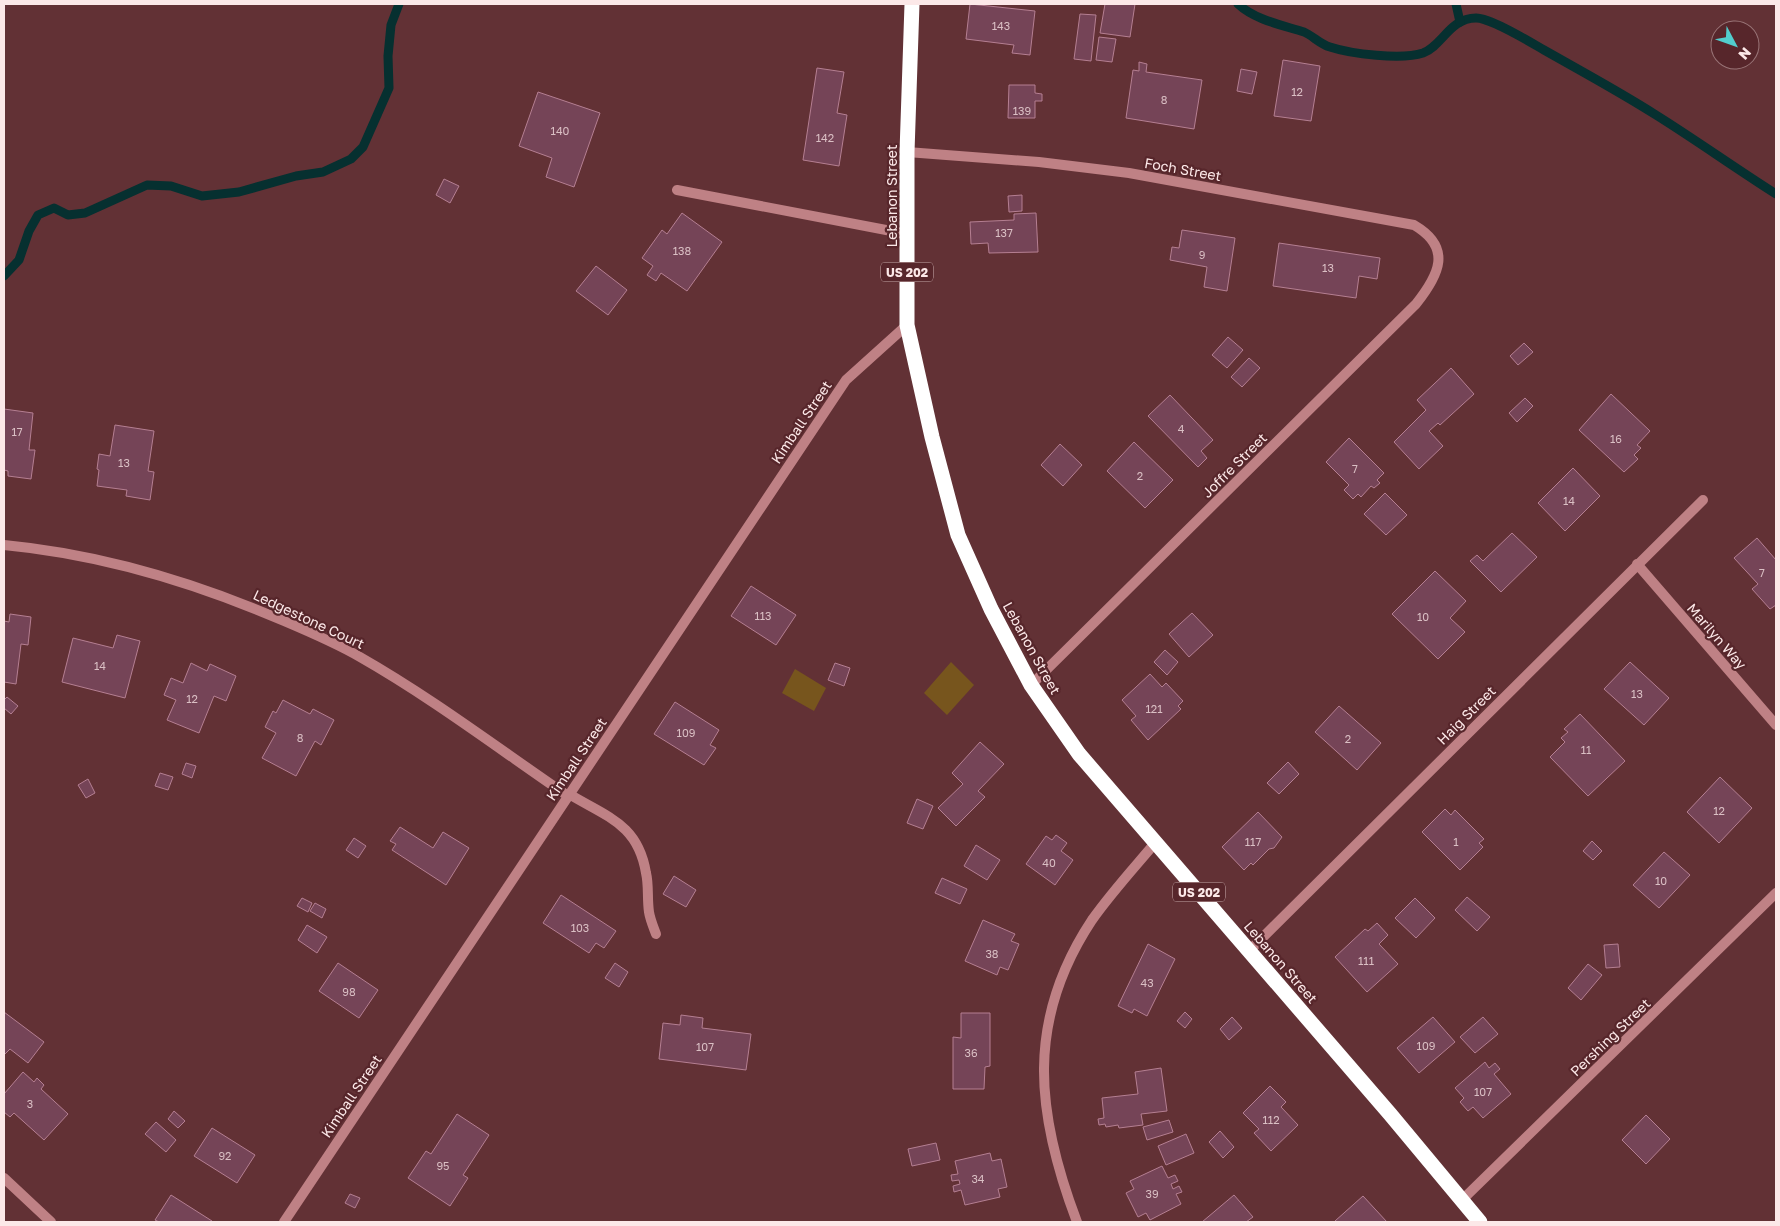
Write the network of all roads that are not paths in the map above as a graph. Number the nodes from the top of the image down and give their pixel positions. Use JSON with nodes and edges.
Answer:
{"nodes":[{"id":1,"x":912,"y":4,"type":"edge"},
{"id":2,"x":907,"y":152,"type":"junction"},
{"id":3,"x":677,"y":190,"type":"dead end"},
{"id":4,"x":907,"y":234,"type":"junction"},
{"id":5,"x":1438,"y":253,"type":"joint"},
{"id":6,"x":907,"y":325,"type":"junction"},
{"id":7,"x":1703,"y":500,"type":"dead end"},
{"id":8,"x":4,"y":545,"type":"edge"},
{"id":9,"x":1637,"y":564,"type":"junction"},
{"id":10,"x":1031,"y":685,"type":"junction"},
{"id":11,"x":1776,"y":725,"type":"edge"},
{"id":12,"x":568,"y":795,"type":"junction"},
{"id":13,"x":1155,"y":843,"type":"junction"},
{"id":14,"x":1776,"y":893,"type":"edge"},
{"id":15,"x":656,"y":934,"type":"dead end"},
{"id":16,"x":1250,"y":950,"type":"junction"},
{"id":17,"x":4,"y":1178,"type":"edge"},
{"id":18,"x":1462,"y":1200,"type":"junction"},
{"id":19,"x":51,"y":1222,"type":"edge"},
{"id":20,"x":284,"y":1222,"type":"edge"},
{"id":21,"x":1077,"y":1222,"type":"edge"},
{"id":22,"x":1480,"y":1222,"type":"edge"}],
"edges":[{"from":1,"to":2,"type":"highway","name":"Lebanon Street","number":"US 202"},
{"from":2,"to":4,"type":"highway","name":"Lebanon Street","number":"US 202"},
{"from":2,"to":5,"type":"street","name":"Foch Street"},
{"from":3,"to":4,"type":"street"},
{"from":4,"to":6,"type":"highway","name":"Lebanon Street","number":"US 202"},
{"from":5,"to":10,"type":"street","name":"Joffre Street"},
{"from":6,"to":10,"type":"highway","name":"Lebanon Street","number":"US 202"},
{"from":6,"to":12,"type":"street","name":"Kimball Street"},
{"from":7,"to":9,"type":"street","name":"Haig Street"},
{"from":8,"to":12,"type":"street","name":"Ledgestone Court"},
{"from":9,"to":11,"type":"street","name":"Marilyn Way"},
{"from":9,"to":16,"type":"street","name":"Haig Street"},
{"from":10,"to":13,"type":"highway","name":"Lebanon Street","number":"US 202"},
{"from":12,"to":15,"type":"street","name":"Ledgestone Court"},
{"from":12,"to":20,"type":"street","name":"Kimball Street"},
{"from":13,"to":16,"type":"highway","name":"Lebanon Street","number":"US 202"},
{"from":13,"to":21,"type":"street"},
{"from":14,"to":18,"type":"street","name":"Pershing Street"},
{"from":16,"to":18,"type":"highway","name":"Lebanon Street","number":"US 202"},
{"from":17,"to":19,"type":"street"},
{"from":18,"to":22,"type":"highway","name":"Lebanon Street","number":"US 202"}]}
